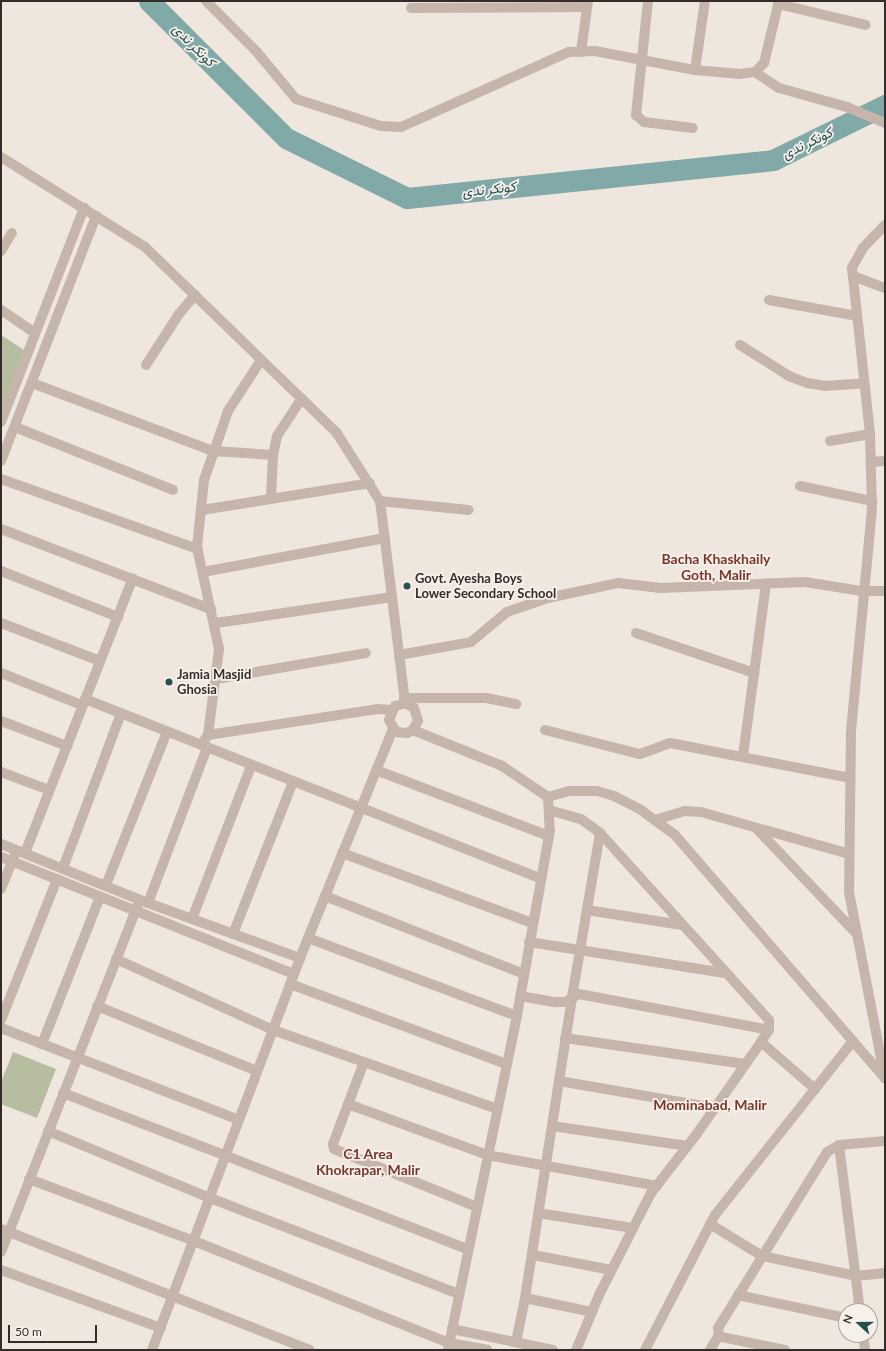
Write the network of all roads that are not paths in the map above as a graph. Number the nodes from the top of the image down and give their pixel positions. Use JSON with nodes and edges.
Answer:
{"nodes":[{"id":1,"x":206,"y":1,"type":"edge"},
{"id":2,"x":648,"y":1,"type":"edge"},
{"id":3,"x":705,"y":1,"type":"edge"},
{"id":4,"x":778,"y":2,"type":"edge"},
{"id":5,"x":588,"y":4,"type":"edge"},
{"id":6,"x":411,"y":8,"type":"dead end"},
{"id":7,"x":866,"y":25,"type":"dead end"},
{"id":8,"x":581,"y":52,"type":"junction"},
{"id":9,"x":640,"y":60,"type":"junction"},
{"id":10,"x":694,"y":70,"type":"junction"},
{"id":11,"x":755,"y":72,"type":"junction"},
{"id":12,"x":885,"y":123,"type":"edge"},
{"id":13,"x":693,"y":128,"type":"dead end"},
{"id":14,"x":1,"y":157,"type":"edge"},
{"id":15,"x":84,"y":208,"type":"junction"},
{"id":16,"x":96,"y":216,"type":"junction"},
{"id":17,"x":885,"y":225,"type":"edge"},
{"id":18,"x":12,"y":233,"type":"dead end"},
{"id":19,"x":1,"y":251,"type":"edge"},
{"id":20,"x":853,"y":276,"type":"junction"},
{"id":21,"x":885,"y":288,"type":"edge"},
{"id":22,"x":195,"y":295,"type":"junction"},
{"id":23,"x":769,"y":300,"type":"dead end"},
{"id":24,"x":1,"y":310,"type":"edge"},
{"id":25,"x":857,"y":316,"type":"junction"},
{"id":26,"x":35,"y":333,"type":"junction"},
{"id":27,"x":740,"y":345,"type":"dead end"},
{"id":28,"x":261,"y":360,"type":"junction"},
{"id":29,"x":146,"y":365,"type":"dead end"},
{"id":30,"x":32,"y":383,"type":"junction"},
{"id":31,"x":864,"y":383,"type":"junction"},
{"id":32,"x":302,"y":398,"type":"junction"},
{"id":33,"x":1,"y":422,"type":"edge"},
{"id":34,"x":14,"y":427,"type":"junction"},
{"id":35,"x":870,"y":434,"type":"junction"},
{"id":36,"x":830,"y":441,"type":"dead end"},
{"id":37,"x":213,"y":451,"type":"junction"},
{"id":38,"x":273,"y":455,"type":"junction"},
{"id":39,"x":1,"y":461,"type":"edge"},
{"id":40,"x":885,"y":461,"type":"edge"},
{"id":41,"x":871,"y":462,"type":"junction"},
{"id":42,"x":1,"y":479,"type":"edge"},
{"id":43,"x":370,"y":483,"type":"junction"},
{"id":44,"x":800,"y":486,"type":"dead end"},
{"id":45,"x":173,"y":490,"type":"dead end"},
{"id":46,"x":271,"y":499,"type":"junction"},
{"id":47,"x":380,"y":501,"type":"junction"},
{"id":48,"x":872,"y":501,"type":"junction"},
{"id":49,"x":202,"y":510,"type":"junction"},
{"id":50,"x":469,"y":510,"type":"dead end"},
{"id":51,"x":1,"y":529,"type":"edge"},
{"id":52,"x":385,"y":538,"type":"junction"},
{"id":53,"x":198,"y":549,"type":"junction"},
{"id":54,"x":1,"y":571,"type":"edge"},
{"id":55,"x":203,"y":572,"type":"junction"},
{"id":56,"x":133,"y":578,"type":"junction"},
{"id":57,"x":766,"y":584,"type":"junction"},
{"id":58,"x":862,"y":591,"type":"junction"},
{"id":59,"x":885,"y":591,"type":"edge"},
{"id":60,"x":392,"y":597,"type":"junction"},
{"id":61,"x":211,"y":609,"type":"junction"},
{"id":62,"x":118,"y":617,"type":"junction"},
{"id":63,"x":1,"y":623,"type":"edge"},
{"id":64,"x":216,"y":623,"type":"junction"},
{"id":65,"x":636,"y":633,"type":"dead end"},
{"id":66,"x":366,"y":653,"type":"dead end"},
{"id":67,"x":399,"y":655,"type":"junction"},
{"id":68,"x":100,"y":661,"type":"junction"},
{"id":69,"x":754,"y":672,"type":"junction"},
{"id":70,"x":1,"y":673,"type":"edge"},
{"id":71,"x":216,"y":679,"type":"junction"},
{"id":72,"x":404,"y":701,"type":"junction"},
{"id":73,"x":84,"y":702,"type":"junction"},
{"id":74,"x":516,"y":704,"type":"dead end"},
{"id":75,"x":391,"y":710,"type":"junction"},
{"id":76,"x":121,"y":714,"type":"junction"},
{"id":77,"x":1,"y":721,"type":"edge"},
{"id":78,"x":392,"y":728,"type":"junction"},
{"id":79,"x":413,"y":730,"type":"junction"},
{"id":80,"x":545,"y":730,"type":"dead end"},
{"id":81,"x":167,"y":732,"type":"junction"},
{"id":82,"x":208,"y":735,"type":"junction"},
{"id":83,"x":67,"y":746,"type":"junction"},
{"id":84,"x":204,"y":747,"type":"junction"},
{"id":85,"x":743,"y":756,"type":"junction"},
{"id":86,"x":251,"y":766,"type":"junction"},
{"id":87,"x":376,"y":770,"type":"junction"},
{"id":88,"x":1,"y":772,"type":"edge"},
{"id":89,"x":850,"y":778,"type":"junction"},
{"id":90,"x":293,"y":782,"type":"junction"},
{"id":91,"x":50,"y":790,"type":"junction"},
{"id":92,"x":548,"y":796,"type":"junction"},
{"id":93,"x":360,"y":809,"type":"junction"},
{"id":94,"x":549,"y":810,"type":"junction"},
{"id":95,"x":655,"y":820,"type":"junction"},
{"id":96,"x":755,"y":826,"type":"junction"},
{"id":97,"x":600,"y":832,"type":"junction"},
{"id":98,"x":549,"y":836,"type":"junction"},
{"id":99,"x":1,"y":844,"type":"edge"},
{"id":100,"x":21,"y":852,"type":"junction"},
{"id":101,"x":342,"y":854,"type":"junction"},
{"id":102,"x":849,"y":854,"type":"junction"},
{"id":103,"x":1,"y":858,"type":"edge"},
{"id":104,"x":12,"y":862,"type":"junction"},
{"id":105,"x":63,"y":868,"type":"junction"},
{"id":106,"x":540,"y":878,"type":"junction"},
{"id":107,"x":57,"y":879,"type":"junction"},
{"id":108,"x":106,"y":885,"type":"junction"},
{"id":109,"x":1,"y":889,"type":"edge"},
{"id":110,"x":325,"y":896,"type":"junction"},
{"id":111,"x":100,"y":897,"type":"junction"},
{"id":112,"x":144,"y":901,"type":"junction"},
{"id":113,"x":587,"y":910,"type":"junction"},
{"id":114,"x":135,"y":911,"type":"junction"},
{"id":115,"x":192,"y":919,"type":"junction"},
{"id":116,"x":532,"y":923,"type":"junction"},
{"id":117,"x":682,"y":925,"type":"junction"},
{"id":118,"x":233,"y":934,"type":"junction"},
{"id":119,"x":857,"y":934,"type":"junction"},
{"id":120,"x":308,"y":938,"type":"junction"},
{"id":121,"x":529,"y":942,"type":"junction"},
{"id":122,"x":580,"y":950,"type":"junction"},
{"id":123,"x":300,"y":958,"type":"junction"},
{"id":124,"x":116,"y":959,"type":"junction"},
{"id":125,"x":725,"y":973,"type":"junction"},
{"id":126,"x":294,"y":974,"type":"junction"},
{"id":127,"x":524,"y":974,"type":"junction"},
{"id":128,"x":290,"y":984,"type":"junction"},
{"id":129,"x":520,"y":996,"type":"junction"},
{"id":130,"x":572,"y":996,"type":"junction"},
{"id":131,"x":98,"y":1006,"type":"junction"},
{"id":132,"x":517,"y":1016,"type":"junction"},
{"id":133,"x":1,"y":1020,"type":"edge"},
{"id":134,"x":1,"y":1028,"type":"edge"},
{"id":135,"x":273,"y":1030,"type":"junction"},
{"id":136,"x":768,"y":1030,"type":"junction"},
{"id":137,"x":565,"y":1038,"type":"junction"},
{"id":138,"x":853,"y":1041,"type":"junction"},
{"id":139,"x":761,"y":1042,"type":"junction"},
{"id":140,"x":42,"y":1044,"type":"junction"},
{"id":141,"x":77,"y":1058,"type":"junction"},
{"id":142,"x":364,"y":1062,"type":"junction"},
{"id":143,"x":506,"y":1064,"type":"junction"},
{"id":144,"x":745,"y":1064,"type":"junction"},
{"id":145,"x":257,"y":1071,"type":"junction"},
{"id":146,"x":885,"y":1079,"type":"edge"},
{"id":147,"x":559,"y":1081,"type":"junction"},
{"id":148,"x":815,"y":1089,"type":"junction"},
{"id":149,"x":63,"y":1094,"type":"junction"},
{"id":150,"x":348,"y":1104,"type":"junction"},
{"id":151,"x":715,"y":1108,"type":"junction"},
{"id":152,"x":497,"y":1109,"type":"junction"},
{"id":153,"x":239,"y":1120,"type":"junction"},
{"id":154,"x":552,"y":1126,"type":"junction"},
{"id":155,"x":48,"y":1131,"type":"junction"},
{"id":156,"x":885,"y":1141,"type":"edge"},
{"id":157,"x":839,"y":1145,"type":"junction"},
{"id":158,"x":688,"y":1146,"type":"junction"},
{"id":159,"x":226,"y":1155,"type":"junction"},
{"id":160,"x":487,"y":1155,"type":"junction"},
{"id":161,"x":545,"y":1166,"type":"junction"},
{"id":162,"x":29,"y":1179,"type":"junction"},
{"id":163,"x":656,"y":1186,"type":"junction"},
{"id":164,"x":210,"y":1198,"type":"junction"},
{"id":165,"x":477,"y":1207,"type":"junction"},
{"id":166,"x":538,"y":1213,"type":"junction"},
{"id":167,"x":710,"y":1224,"type":"junction"},
{"id":168,"x":634,"y":1228,"type":"junction"},
{"id":169,"x":5,"y":1230,"type":"edge"},
{"id":170,"x":194,"y":1241,"type":"junction"},
{"id":171,"x":468,"y":1249,"type":"junction"},
{"id":172,"x":1,"y":1252,"type":"edge"},
{"id":173,"x":532,"y":1255,"type":"junction"},
{"id":174,"x":762,"y":1256,"type":"junction"},
{"id":175,"x":1,"y":1270,"type":"edge"},
{"id":176,"x":612,"y":1270,"type":"junction"},
{"id":177,"x":885,"y":1273,"type":"edge"},
{"id":178,"x":856,"y":1276,"type":"junction"},
{"id":179,"x":460,"y":1294,"type":"junction"},
{"id":180,"x":738,"y":1295,"type":"junction"},
{"id":181,"x":172,"y":1297,"type":"junction"},
{"id":182,"x":525,"y":1298,"type":"junction"},
{"id":183,"x":859,"y":1303,"type":"edge"},
{"id":184,"x":592,"y":1312,"type":"junction"},
{"id":185,"x":838,"y":1316,"type":"edge"},
{"id":186,"x":161,"y":1328,"type":"junction"},
{"id":187,"x":452,"y":1329,"type":"junction"},
{"id":188,"x":719,"y":1335,"type":"junction"},
{"id":189,"x":516,"y":1342,"type":"junction"},
{"id":190,"x":449,"y":1346,"type":"edge"},
{"id":191,"x":152,"y":1350,"type":"edge"},
{"id":192,"x":310,"y":1350,"type":"edge"},
{"id":193,"x":487,"y":1350,"type":"edge"},
{"id":194,"x":553,"y":1350,"type":"edge"},
{"id":195,"x":576,"y":1350,"type":"edge"},
{"id":196,"x":645,"y":1350,"type":"edge"},
{"id":197,"x":710,"y":1350,"type":"edge"},
{"id":198,"x":785,"y":1350,"type":"edge"}],
"edges":[{"from":1,"to":8,"type":"street"},
{"from":2,"to":9,"type":"street"},
{"from":3,"to":10,"type":"street"},
{"from":4,"to":7,"type":"street"},
{"from":4,"to":11,"type":"street"},
{"from":5,"to":6,"type":"street"},
{"from":5,"to":8,"type":"street"},
{"from":8,"to":9,"type":"street"},
{"from":9,"to":10,"type":"street"},
{"from":9,"to":13,"type":"street"},
{"from":10,"to":11,"type":"street"},
{"from":11,"to":12,"type":"street"},
{"from":14,"to":15,"type":"street"},
{"from":15,"to":16,"type":"street"},
{"from":15,"to":26,"type":"street"},
{"from":16,"to":22,"type":"street"},
{"from":16,"to":30,"type":"street"},
{"from":17,"to":20,"type":"street"},
{"from":18,"to":19,"type":"street"},
{"from":20,"to":21,"type":"street"},
{"from":20,"to":25,"type":"street"},
{"from":22,"to":28,"type":"street"},
{"from":22,"to":29,"type":"street"},
{"from":23,"to":25,"type":"street"},
{"from":24,"to":26,"type":"street"},
{"from":25,"to":31,"type":"street"},
{"from":26,"to":33,"type":"street"},
{"from":27,"to":31,"type":"street"},
{"from":28,"to":32,"type":"street"},
{"from":28,"to":37,"type":"street"},
{"from":30,"to":34,"type":"street"},
{"from":30,"to":37,"type":"street"},
{"from":31,"to":35,"type":"street"},
{"from":32,"to":38,"type":"street"},
{"from":32,"to":43,"type":"street"},
{"from":34,"to":39,"type":"street"},
{"from":34,"to":45,"type":"street"},
{"from":35,"to":36,"type":"street"},
{"from":35,"to":41,"type":"street"},
{"from":37,"to":38,"type":"street"},
{"from":37,"to":49,"type":"street"},
{"from":38,"to":46,"type":"street"},
{"from":40,"to":41,"type":"street"},
{"from":41,"to":48,"type":"street"},
{"from":42,"to":53,"type":"street"},
{"from":43,"to":46,"type":"street"},
{"from":43,"to":47,"type":"street"},
{"from":44,"to":48,"type":"street"},
{"from":46,"to":49,"type":"street"},
{"from":47,"to":50,"type":"street"},
{"from":47,"to":52,"type":"street"},
{"from":48,"to":58,"type":"street"},
{"from":49,"to":53,"type":"street"},
{"from":51,"to":56,"type":"street"},
{"from":52,"to":55,"type":"street"},
{"from":52,"to":60,"type":"street"},
{"from":53,"to":55,"type":"street"},
{"from":54,"to":62,"type":"street"},
{"from":55,"to":61,"type":"street"},
{"from":56,"to":61,"type":"street"},
{"from":56,"to":62,"type":"street"},
{"from":57,"to":58,"type":"street"},
{"from":57,"to":67,"type":"street"},
{"from":57,"to":69,"type":"street"},
{"from":58,"to":59,"type":"street"},
{"from":58,"to":89,"type":"street"},
{"from":60,"to":64,"type":"street"},
{"from":60,"to":67,"type":"street"},
{"from":61,"to":64,"type":"street"},
{"from":62,"to":68,"type":"street"},
{"from":63,"to":68,"type":"street"},
{"from":64,"to":71,"type":"street"},
{"from":65,"to":69,"type":"street"},
{"from":66,"to":71,"type":"street"},
{"from":67,"to":72,"type":"street"},
{"from":68,"to":73,"type":"street"},
{"from":69,"to":85,"type":"street"},
{"from":70,"to":73,"type":"street"},
{"from":71,"to":82,"type":"street"},
{"from":72,"to":74,"type":"street"},
{"from":72,"to":75,"type":"street"},
{"from":72,"to":79,"type":"street"},
{"from":73,"to":76,"type":"street"},
{"from":73,"to":83,"type":"street"},
{"from":75,"to":78,"type":"street"},
{"from":75,"to":82,"type":"street"},
{"from":76,"to":81,"type":"street"},
{"from":76,"to":105,"type":"street"},
{"from":77,"to":83,"type":"street"},
{"from":78,"to":79,"type":"street"},
{"from":78,"to":87,"type":"street"},
{"from":79,"to":92,"type":"street"},
{"from":80,"to":85,"type":"street"},
{"from":81,"to":84,"type":"street"},
{"from":81,"to":108,"type":"street"},
{"from":82,"to":84,"type":"street"},
{"from":83,"to":91,"type":"street"},
{"from":84,"to":86,"type":"street"},
{"from":84,"to":112,"type":"street"},
{"from":85,"to":89,"type":"street"},
{"from":86,"to":90,"type":"street"},
{"from":86,"to":115,"type":"street"},
{"from":87,"to":93,"type":"street"},
{"from":87,"to":98,"type":"street"},
{"from":88,"to":91,"type":"street"},
{"from":89,"to":102,"type":"street"},
{"from":90,"to":93,"type":"street"},
{"from":90,"to":118,"type":"street"},
{"from":91,"to":100,"type":"street"},
{"from":92,"to":94,"type":"street"},
{"from":92,"to":95,"type":"street"},
{"from":93,"to":101,"type":"street"},
{"from":93,"to":106,"type":"street"},
{"from":94,"to":97,"type":"street"},
{"from":94,"to":98,"type":"street"},
{"from":95,"to":96,"type":"street"},
{"from":95,"to":138,"type":"street"},
{"from":96,"to":102,"type":"street"},
{"from":96,"to":119,"type":"street"},
{"from":97,"to":113,"type":"street"},
{"from":97,"to":117,"type":"street"},
{"from":98,"to":106,"type":"street"},
{"from":99,"to":100,"type":"street"},
{"from":100,"to":104,"type":"street"},
{"from":100,"to":105,"type":"street"},
{"from":101,"to":110,"type":"street"},
{"from":101,"to":116,"type":"street"},
{"from":102,"to":119,"type":"street"},
{"from":103,"to":104,"type":"street"},
{"from":104,"to":107,"type":"street"},
{"from":104,"to":109,"type":"street"},
{"from":105,"to":108,"type":"street"},
{"from":106,"to":116,"type":"street"},
{"from":107,"to":111,"type":"street"},
{"from":107,"to":133,"type":"street"},
{"from":108,"to":112,"type":"street"},
{"from":110,"to":120,"type":"street"},
{"from":110,"to":127,"type":"street"},
{"from":111,"to":114,"type":"street"},
{"from":111,"to":140,"type":"street"},
{"from":112,"to":114,"type":"street"},
{"from":112,"to":115,"type":"street"},
{"from":113,"to":117,"type":"street"},
{"from":113,"to":122,"type":"street"},
{"from":114,"to":124,"type":"street"},
{"from":114,"to":126,"type":"street"},
{"from":115,"to":118,"type":"street"},
{"from":116,"to":121,"type":"street"},
{"from":117,"to":125,"type":"street"},
{"from":118,"to":123,"type":"street"},
{"from":119,"to":146,"type":"street"},
{"from":120,"to":123,"type":"street"},
{"from":120,"to":132,"type":"street"},
{"from":121,"to":122,"type":"street"},
{"from":121,"to":127,"type":"street"},
{"from":122,"to":125,"type":"street"},
{"from":122,"to":130,"type":"street"},
{"from":123,"to":126,"type":"street"},
{"from":124,"to":131,"type":"street"},
{"from":124,"to":135,"type":"street"},
{"from":125,"to":136,"type":"street"},
{"from":126,"to":128,"type":"street"},
{"from":127,"to":129,"type":"street"},
{"from":128,"to":135,"type":"street"},
{"from":128,"to":143,"type":"street"},
{"from":129,"to":130,"type":"street"},
{"from":129,"to":132,"type":"street"},
{"from":130,"to":136,"type":"street"},
{"from":130,"to":137,"type":"street"},
{"from":131,"to":141,"type":"street"},
{"from":131,"to":145,"type":"street"},
{"from":132,"to":143,"type":"street"},
{"from":134,"to":140,"type":"street"},
{"from":135,"to":142,"type":"street"},
{"from":135,"to":145,"type":"street"},
{"from":136,"to":139,"type":"street"},
{"from":137,"to":144,"type":"street"},
{"from":137,"to":147,"type":"street"},
{"from":138,"to":146,"type":"street"},
{"from":138,"to":148,"type":"street"},
{"from":139,"to":144,"type":"street"},
{"from":139,"to":148,"type":"street"},
{"from":140,"to":141,"type":"street"},
{"from":141,"to":149,"type":"street"},
{"from":141,"to":153,"type":"street"},
{"from":142,"to":150,"type":"street"},
{"from":142,"to":152,"type":"street"},
{"from":143,"to":152,"type":"street"},
{"from":144,"to":151,"type":"street"},
{"from":145,"to":153,"type":"street"},
{"from":147,"to":151,"type":"street"},
{"from":147,"to":154,"type":"street"},
{"from":148,"to":167,"type":"street"},
{"from":149,"to":155,"type":"street"},
{"from":149,"to":159,"type":"street"},
{"from":150,"to":160,"type":"street"},
{"from":150,"to":165,"type":"street"},
{"from":151,"to":158,"type":"street"},
{"from":152,"to":160,"type":"street"},
{"from":153,"to":159,"type":"street"},
{"from":154,"to":158,"type":"street"},
{"from":154,"to":161,"type":"street"},
{"from":155,"to":162,"type":"street"},
{"from":155,"to":164,"type":"street"},
{"from":156,"to":157,"type":"street"},
{"from":157,"to":174,"type":"street"},
{"from":157,"to":178,"type":"street"},
{"from":158,"to":163,"type":"street"},
{"from":159,"to":164,"type":"street"},
{"from":159,"to":171,"type":"street"},
{"from":160,"to":161,"type":"street"},
{"from":160,"to":165,"type":"street"},
{"from":161,"to":163,"type":"street"},
{"from":161,"to":166,"type":"street"},
{"from":162,"to":169,"type":"street"},
{"from":162,"to":170,"type":"street"},
{"from":163,"to":168,"type":"street"},
{"from":164,"to":170,"type":"street"},
{"from":164,"to":179,"type":"street"},
{"from":165,"to":171,"type":"street"},
{"from":166,"to":168,"type":"street"},
{"from":166,"to":173,"type":"street"},
{"from":167,"to":174,"type":"street"},
{"from":167,"to":196,"type":"street"},
{"from":168,"to":176,"type":"street"},
{"from":169,"to":172,"type":"street"},
{"from":169,"to":181,"type":"street"},
{"from":170,"to":181,"type":"street"},
{"from":170,"to":190,"type":"street"},
{"from":171,"to":179,"type":"street"},
{"from":173,"to":176,"type":"street"},
{"from":173,"to":182,"type":"street"},
{"from":174,"to":178,"type":"street"},
{"from":174,"to":180,"type":"street"},
{"from":175,"to":186,"type":"street"},
{"from":176,"to":184,"type":"street"},
{"from":177,"to":178,"type":"street"},
{"from":178,"to":183,"type":"street"},
{"from":179,"to":187,"type":"street"},
{"from":180,"to":185,"type":"street"},
{"from":180,"to":188,"type":"street"},
{"from":181,"to":186,"type":"street"},
{"from":181,"to":192,"type":"street"},
{"from":182,"to":184,"type":"street"},
{"from":182,"to":189,"type":"street"},
{"from":184,"to":195,"type":"street"},
{"from":186,"to":191,"type":"street"},
{"from":187,"to":189,"type":"street"},
{"from":187,"to":190,"type":"street"},
{"from":188,"to":197,"type":"street"},
{"from":188,"to":198,"type":"street"},
{"from":189,"to":194,"type":"street"},
{"from":190,"to":193,"type":"street"}]}
